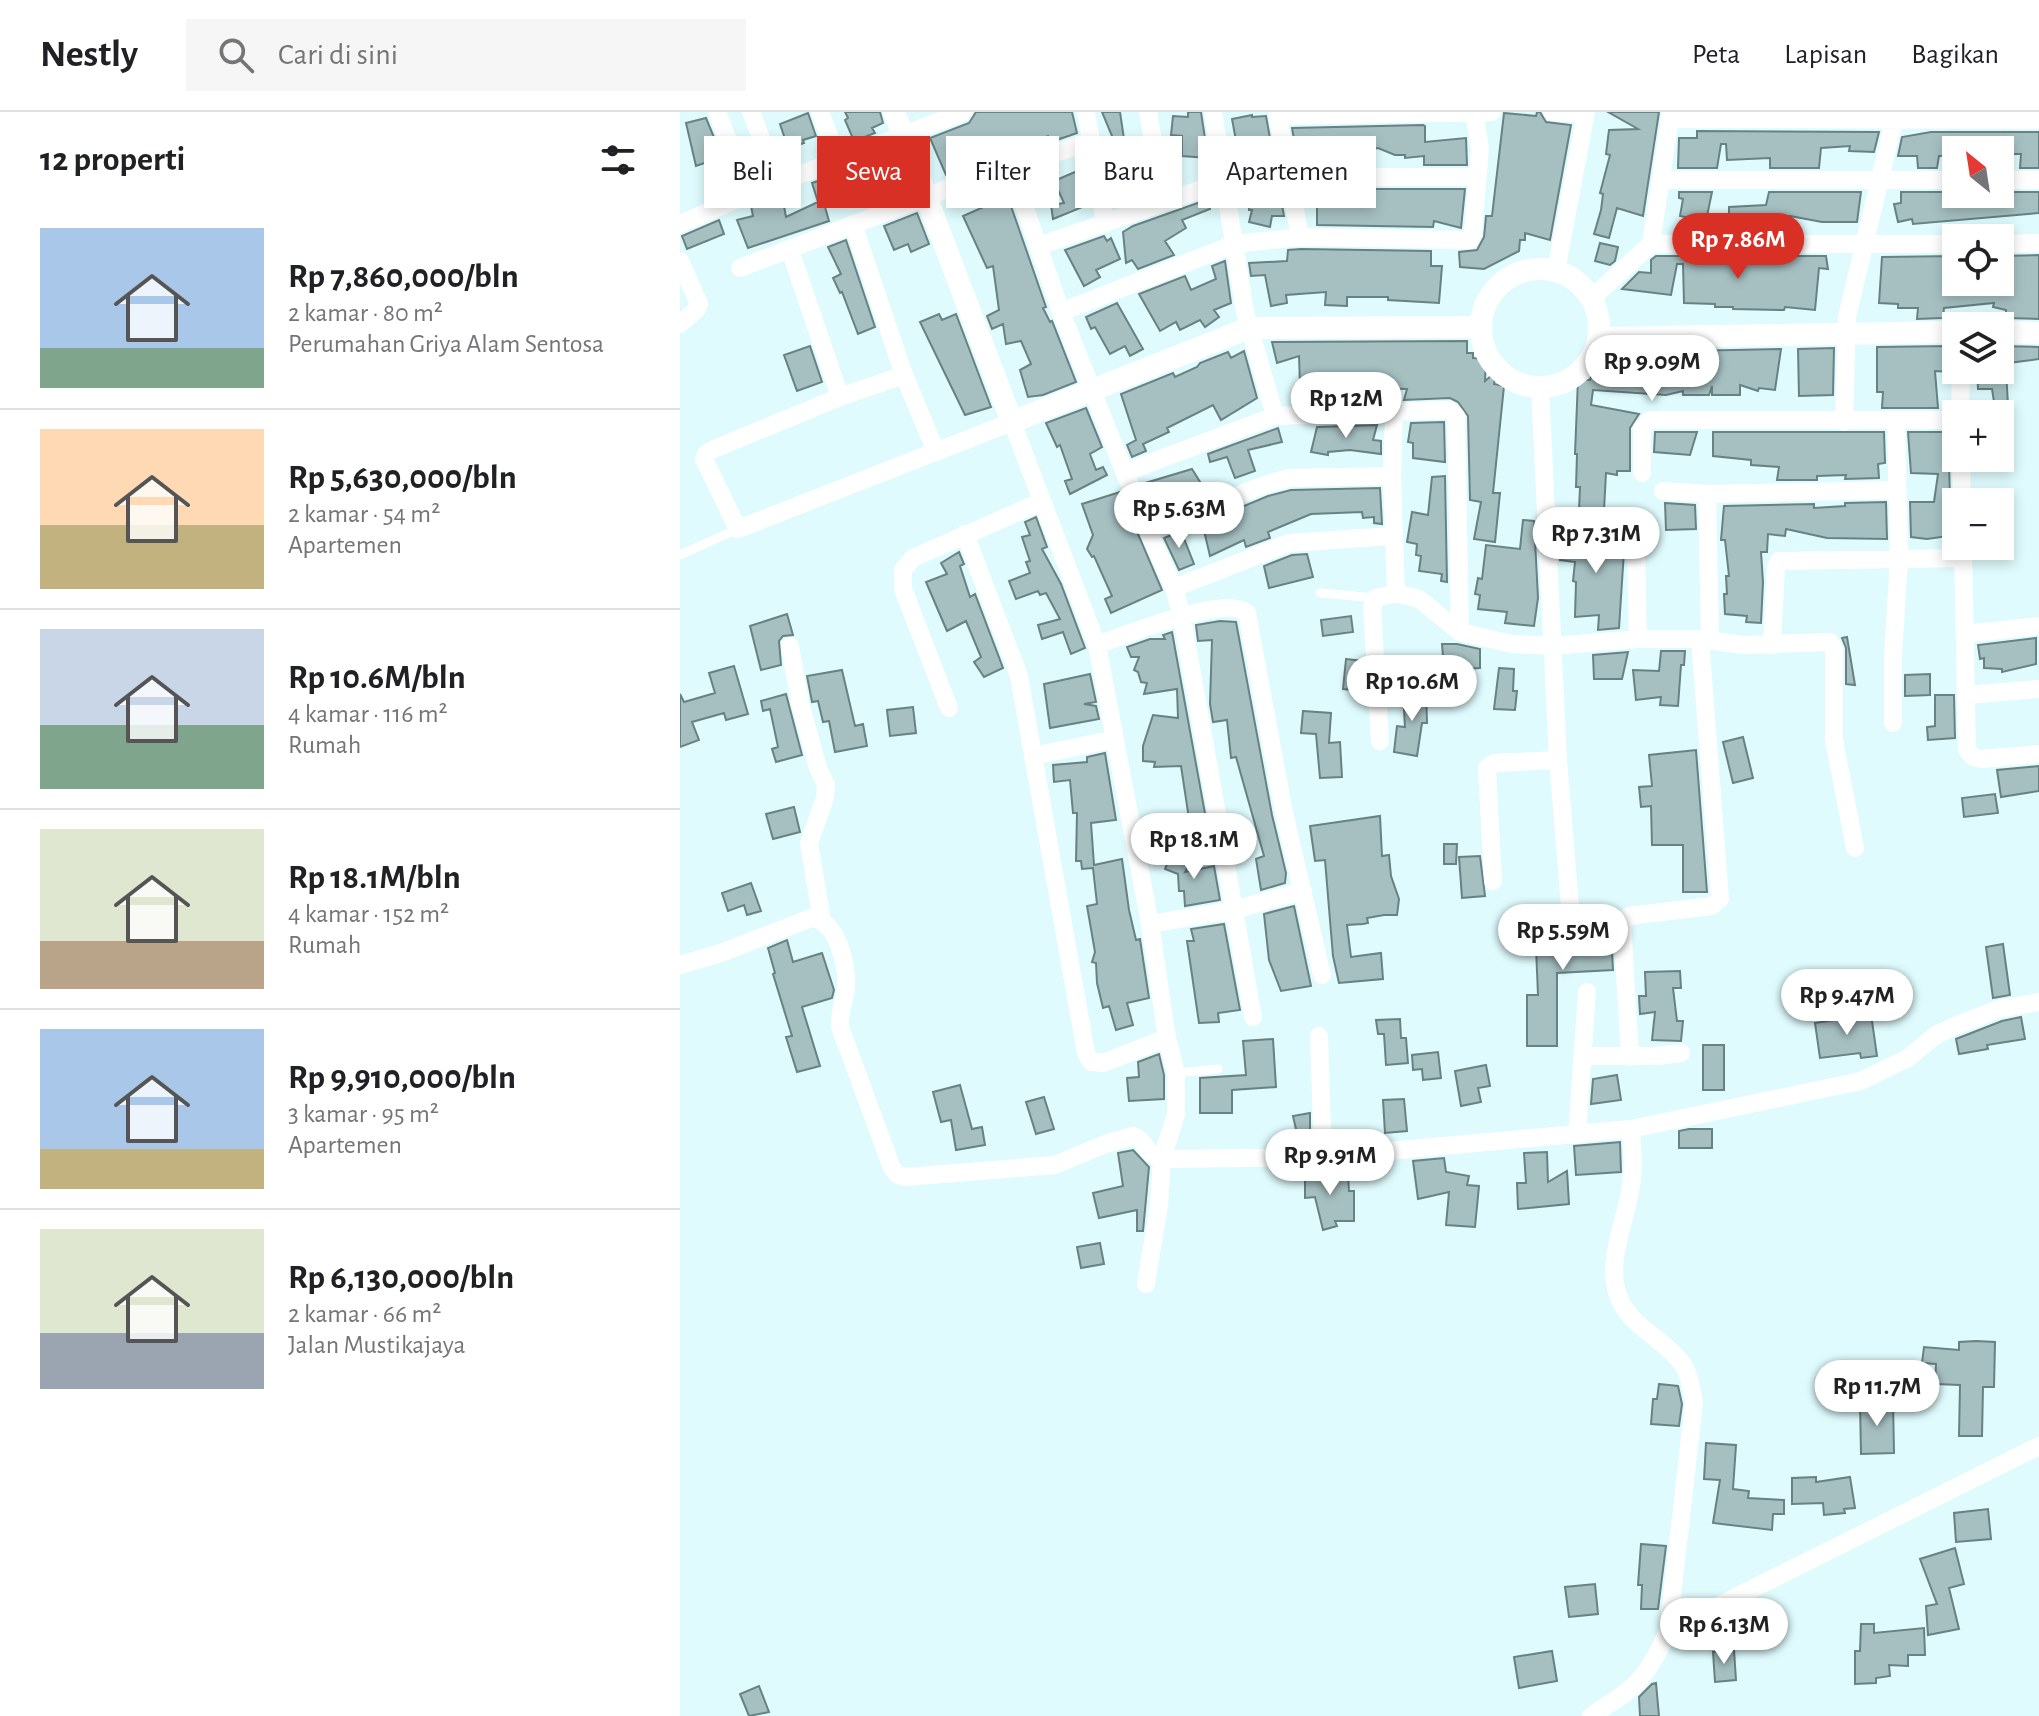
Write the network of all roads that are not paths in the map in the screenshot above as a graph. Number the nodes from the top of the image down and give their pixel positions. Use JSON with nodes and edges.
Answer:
{"nodes":[{"id":1,"x":717,"y":112,"type":"edge"},
{"id":2,"x":751,"y":112,"type":"edge"},
{"id":3,"x":820,"y":112,"type":"edge"},
{"id":4,"x":894,"y":112,"type":"edge"},
{"id":5,"x":964,"y":112,"type":"edge"},
{"id":6,"x":1086,"y":112,"type":"edge"},
{"id":7,"x":1148,"y":112,"type":"edge"},
{"id":8,"x":1213,"y":112,"type":"edge"},
{"id":9,"x":1474,"y":112,"type":"edge"},
{"id":10,"x":1492,"y":112,"type":"edge"},
{"id":11,"x":1552,"y":112,"type":"edge"},
{"id":12,"x":1586,"y":113,"type":"edge"},
{"id":13,"x":1278,"y":114,"type":"edge"},
{"id":14,"x":1671,"y":115,"type":"edge"},
{"id":15,"x":1895,"y":116,"type":"edge"},
{"id":16,"x":2039,"y":120,"type":"edge"},
{"id":17,"x":726,"y":136,"type":"edge"},
{"id":18,"x":760,"y":136,"type":"edge"},
{"id":19,"x":829,"y":136,"type":"edge"},
{"id":20,"x":904,"y":136,"type":"edge"},
{"id":21,"x":906,"y":136,"type":"edge"},
{"id":22,"x":1088,"y":136,"type":"edge"},
{"id":23,"x":1152,"y":136,"type":"edge"},
{"id":24,"x":1216,"y":136,"type":"edge"},
{"id":25,"x":1282,"y":136,"type":"edge"},
{"id":26,"x":1376,"y":177,"type":"edge"},
{"id":27,"x":1477,"y":177,"type":"junction"},
{"id":28,"x":1662,"y":180,"type":"junction"},
{"id":29,"x":1942,"y":180,"type":"edge"},
{"id":30,"x":2014,"y":180,"type":"edge"},
{"id":31,"x":2039,"y":180,"type":"edge"},
{"id":32,"x":1879,"y":181,"type":"junction"},
{"id":33,"x":706,"y":208,"type":"edge"},
{"id":34,"x":897,"y":208,"type":"edge"},
{"id":35,"x":929,"y":208,"type":"edge"},
{"id":36,"x":1025,"y":208,"type":"edge"},
{"id":37,"x":1102,"y":208,"type":"edge"},
{"id":38,"x":1146,"y":208,"type":"edge"},
{"id":39,"x":1227,"y":208,"type":"edge"},
{"id":40,"x":1295,"y":208,"type":"edge"},
{"id":41,"x":682,"y":216,"type":"edge"},
{"id":42,"x":1105,"y":222,"type":"junction"},
{"id":43,"x":853,"y":224,"type":"junction"},
{"id":44,"x":1300,"y":237,"type":"junction"},
{"id":45,"x":2039,"y":243,"type":"edge"},
{"id":46,"x":1235,"y":244,"type":"junction"},
{"id":47,"x":1651,"y":244,"type":"junction"},
{"id":48,"x":1942,"y":244,"type":"edge"},
{"id":49,"x":2014,"y":244,"type":"edge"},
{"id":50,"x":1039,"y":246,"type":"junction"},
{"id":51,"x":1864,"y":246,"type":"junction"},
{"id":52,"x":790,"y":250,"type":"junction"},
{"id":53,"x":680,"y":261,"type":"edge"},
{"id":54,"x":740,"y":268,"type":"dead end"},
{"id":55,"x":1556,"y":271,"type":"junction"},
{"id":56,"x":1592,"y":298,"type":"junction"},
{"id":57,"x":1061,"y":312,"type":"junction"},
{"id":58,"x":680,"y":324,"type":"edge"},
{"id":59,"x":1480,"y":327,"type":"junction"},
{"id":60,"x":1249,"y":328,"type":"junction"},
{"id":61,"x":1844,"y":332,"type":"junction"},
{"id":62,"x":1942,"y":332,"type":"edge"},
{"id":63,"x":2014,"y":332,"type":"edge"},
{"id":64,"x":2039,"y":333,"type":"edge"},
{"id":65,"x":1599,"y":338,"type":"junction"},
{"id":66,"x":904,"y":375,"type":"junction"},
{"id":67,"x":1540,"y":388,"type":"junction"},
{"id":68,"x":1093,"y":391,"type":"junction"},
{"id":69,"x":840,"y":397,"type":"junction"},
{"id":70,"x":1394,"y":410,"type":"junction"},
{"id":71,"x":1275,"y":416,"type":"junction"},
{"id":72,"x":1896,"y":420,"type":"junction"},
{"id":73,"x":1942,"y":420,"type":"edge"},
{"id":74,"x":1012,"y":422,"type":"junction"},
{"id":75,"x":1844,"y":422,"type":"junction"},
{"id":76,"x":936,"y":452,"type":"junction"},
{"id":77,"x":1126,"y":472,"type":"junction"},
{"id":78,"x":1642,"y":473,"type":"dead end"},
{"id":79,"x":1392,"y":476,"type":"junction"},
{"id":80,"x":1896,"y":490,"type":"junction"},
{"id":81,"x":1663,"y":491,"type":"dead end"},
{"id":82,"x":1707,"y":494,"type":"junction"},
{"id":83,"x":1041,"y":502,"type":"junction"},
{"id":84,"x":1547,"y":522,"type":"junction"},
{"id":85,"x":738,"y":529,"type":"junction"},
{"id":86,"x":1148,"y":531,"type":"junction"},
{"id":87,"x":965,"y":534,"type":"junction"},
{"id":88,"x":1392,"y":536,"type":"junction"},
{"id":89,"x":1942,"y":554,"type":"edge"},
{"id":90,"x":680,"y":555,"type":"edge"},
{"id":91,"x":1899,"y":559,"type":"junction"},
{"id":92,"x":1963,"y":560,"type":"edge"},
{"id":93,"x":1174,"y":588,"type":"junction"},
{"id":94,"x":1320,"y":593,"type":"dead end"},
{"id":95,"x":1396,"y":593,"type":"junction"},
{"id":96,"x":1376,"y":598,"type":"junction"},
{"id":97,"x":1182,"y":617,"type":"junction"},
{"id":98,"x":2039,"y":626,"type":"edge"},
{"id":99,"x":1460,"y":632,"type":"junction"},
{"id":100,"x":1965,"y":634,"type":"junction"},
{"id":101,"x":1638,"y":639,"type":"junction"},
{"id":102,"x":1705,"y":639,"type":"junction"},
{"id":103,"x":1097,"y":645,"type":"junction"},
{"id":104,"x":1772,"y":645,"type":"junction"},
{"id":105,"x":790,"y":646,"type":"dead end"},
{"id":106,"x":1553,"y":646,"type":"junction"},
{"id":107,"x":2039,"y":689,"type":"edge"},
{"id":108,"x":1966,"y":695,"type":"junction"},
{"id":109,"x":949,"y":708,"type":"dead end"},
{"id":110,"x":1893,"y":723,"type":"dead end"},
{"id":111,"x":1115,"y":739,"type":"junction"},
{"id":112,"x":1380,"y":741,"type":"dead end"},
{"id":113,"x":2039,"y":754,"type":"edge"},
{"id":114,"x":1033,"y":756,"type":"junction"},
{"id":115,"x":1558,"y":760,"type":"junction"},
{"id":116,"x":1855,"y":848,"type":"dead end"},
{"id":117,"x":1493,"y":881,"type":"dead end"},
{"id":118,"x":1303,"y":891,"type":"junction"},
{"id":119,"x":1570,"y":906,"type":"dead end"},
{"id":120,"x":1233,"y":910,"type":"junction"},
{"id":121,"x":822,"y":921,"type":"junction"},
{"id":122,"x":1150,"y":924,"type":"junction"},
{"id":123,"x":680,"y":965,"type":"edge"},
{"id":124,"x":1322,"y":975,"type":"dead end"},
{"id":125,"x":1587,"y":992,"type":"dead end"},
{"id":126,"x":2039,"y":1002,"type":"edge"},
{"id":127,"x":1253,"y":1017,"type":"dead end"},
{"id":128,"x":1319,"y":1036,"type":"dead end"},
{"id":129,"x":1167,"y":1038,"type":"junction"},
{"id":130,"x":1681,"y":1053,"type":"dead end"},
{"id":131,"x":1582,"y":1056,"type":"junction"},
{"id":132,"x":1630,"y":1057,"type":"junction"},
{"id":133,"x":1218,"y":1069,"type":"dead end"},
{"id":134,"x":1176,"y":1073,"type":"junction"},
{"id":135,"x":1631,"y":1129,"type":"junction"},
{"id":136,"x":1577,"y":1135,"type":"junction"},
{"id":137,"x":1323,"y":1157,"type":"junction"},
{"id":138,"x":1162,"y":1159,"type":"junction"},
{"id":139,"x":1146,"y":1284,"type":"dead end"},
{"id":140,"x":2039,"y":1446,"type":"edge"},
{"id":141,"x":1668,"y":1631,"type":"junction"},
{"id":142,"x":1591,"y":1716,"type":"edge"}],
"edges":[{"from":1,"to":17,"type":"street"},
{"from":2,"to":18,"type":"street"},
{"from":3,"to":19,"type":"street"},
{"from":4,"to":20,"type":"street"},
{"from":5,"to":21,"type":"street"},
{"from":6,"to":22,"type":"street"},
{"from":7,"to":23,"type":"street"},
{"from":8,"to":24,"type":"street"},
{"from":9,"to":10,"type":"street"},
{"from":9,"to":13,"type":"street"},
{"from":9,"to":27,"type":"street"},
{"from":11,"to":12,"type":"street"},
{"from":12,"to":55,"type":"street"},
{"from":13,"to":25,"type":"street"},
{"from":14,"to":15,"type":"street"},
{"from":14,"to":28,"type":"street"},
{"from":15,"to":16,"type":"street"},
{"from":15,"to":32,"type":"street"},
{"from":26,"to":27,"type":"street"},
{"from":27,"to":44,"type":"street"},
{"from":28,"to":32,"type":"street"},
{"from":28,"to":47,"type":"street"},
{"from":29,"to":32,"type":"street"},
{"from":30,"to":31,"type":"street"},
{"from":32,"to":51,"type":"street"},
{"from":33,"to":41,"type":"street"},
{"from":34,"to":43,"type":"street"},
{"from":35,"to":74,"type":"street"},
{"from":36,"to":50,"type":"street"},
{"from":37,"to":42,"type":"street"},
{"from":38,"to":42,"type":"street"},
{"from":39,"to":46,"type":"street"},
{"from":40,"to":44,"type":"street"},
{"from":42,"to":50,"type":"street"},
{"from":43,"to":52,"type":"street"},
{"from":43,"to":66,"type":"street"},
{"from":44,"to":46,"type":"street"},
{"from":45,"to":49,"type":"street"},
{"from":46,"to":57,"type":"street"},
{"from":46,"to":60,"type":"street"},
{"from":47,"to":51,"type":"street"},
{"from":47,"to":56,"type":"street"},
{"from":48,"to":51,"type":"street"},
{"from":50,"to":57,"type":"street"},
{"from":51,"to":61,"type":"street"},
{"from":52,"to":54,"type":"street"},
{"from":52,"to":69,"type":"street"},
{"from":53,"to":58,"type":"street"},
{"from":55,"to":56,"type":"street"},
{"from":55,"to":59,"type":"street"},
{"from":56,"to":65,"type":"street"},
{"from":57,"to":68,"type":"street"},
{"from":59,"to":60,"type":"street"},
{"from":59,"to":67,"type":"street"},
{"from":60,"to":68,"type":"street"},
{"from":60,"to":71,"type":"street"},
{"from":61,"to":62,"type":"street"},
{"from":61,"to":65,"type":"street"},
{"from":61,"to":75,"type":"street"},
{"from":63,"to":64,"type":"street"},
{"from":65,"to":67,"type":"street"},
{"from":66,"to":69,"type":"street"},
{"from":66,"to":76,"type":"street"},
{"from":67,"to":84,"type":"street"},
{"from":68,"to":74,"type":"street"},
{"from":68,"to":77,"type":"street"},
{"from":69,"to":85,"type":"street"},
{"from":70,"to":71,"type":"street"},
{"from":70,"to":79,"type":"street"},
{"from":70,"to":99,"type":"street"},
{"from":71,"to":77,"type":"street"},
{"from":72,"to":73,"type":"street"},
{"from":72,"to":75,"type":"street"},
{"from":72,"to":80,"type":"street"},
{"from":74,"to":76,"type":"street"},
{"from":74,"to":83,"type":"street"},
{"from":75,"to":78,"type":"street"},
{"from":76,"to":85,"type":"street"},
{"from":77,"to":86,"type":"street"},
{"from":79,"to":86,"type":"street"},
{"from":79,"to":88,"type":"street"},
{"from":80,"to":82,"type":"street"},
{"from":80,"to":91,"type":"street"},
{"from":81,"to":82,"type":"street"},
{"from":82,"to":102,"type":"street"},
{"from":83,"to":87,"type":"street"},
{"from":83,"to":103,"type":"street"},
{"from":84,"to":101,"type":"street"},
{"from":84,"to":106,"type":"street"},
{"from":85,"to":90,"type":"lane"},
{"from":86,"to":93,"type":"street"},
{"from":87,"to":109,"type":"street"},
{"from":87,"to":114,"type":"street"},
{"from":88,"to":93,"type":"street"},
{"from":88,"to":95,"type":"street"},
{"from":89,"to":91,"type":"street"},
{"from":91,"to":104,"type":"street"},
{"from":91,"to":110,"type":"street"},
{"from":92,"to":100,"type":"street"},
{"from":93,"to":97,"type":"street"},
{"from":94,"to":96,"type":"lane"},
{"from":95,"to":96,"type":"street"},
{"from":95,"to":99,"type":"street"},
{"from":96,"to":112,"type":"street"},
{"from":97,"to":103,"type":"street"},
{"from":97,"to":118,"type":"street"},
{"from":97,"to":120,"type":"street"},
{"from":98,"to":100,"type":"street"},
{"from":99,"to":106,"type":"street"},
{"from":100,"to":108,"type":"street"},
{"from":101,"to":102,"type":"street"},
{"from":101,"to":106,"type":"street"},
{"from":102,"to":104,"type":"street"},
{"from":102,"to":132,"type":"street"},
{"from":103,"to":111,"type":"street"},
{"from":104,"to":116,"type":"street"},
{"from":105,"to":121,"type":"street"},
{"from":106,"to":115,"type":"street"},
{"from":107,"to":108,"type":"street"},
{"from":108,"to":113,"type":"street"},
{"from":111,"to":114,"type":"street"},
{"from":111,"to":122,"type":"street"},
{"from":114,"to":129,"type":"street"},
{"from":115,"to":117,"type":"street"},
{"from":115,"to":119,"type":"street"},
{"from":118,"to":120,"type":"street"},
{"from":118,"to":124,"type":"street"},
{"from":120,"to":122,"type":"street"},
{"from":120,"to":127,"type":"street"},
{"from":121,"to":123,"type":"street"},
{"from":121,"to":138,"type":"street"},
{"from":122,"to":129,"type":"street"},
{"from":125,"to":131,"type":"street"},
{"from":126,"to":135,"type":"street"},
{"from":128,"to":137,"type":"street"},
{"from":129,"to":134,"type":"street"},
{"from":130,"to":132,"type":"street"},
{"from":131,"to":132,"type":"street"},
{"from":131,"to":136,"type":"street"},
{"from":133,"to":134,"type":"lane"},
{"from":134,"to":138,"type":"street"},
{"from":135,"to":136,"type":"street"},
{"from":135,"to":141,"type":"street"},
{"from":136,"to":137,"type":"street"},
{"from":137,"to":138,"type":"street"},
{"from":138,"to":139,"type":"street"},
{"from":140,"to":141,"type":"street"},
{"from":141,"to":142,"type":"street"}]}
